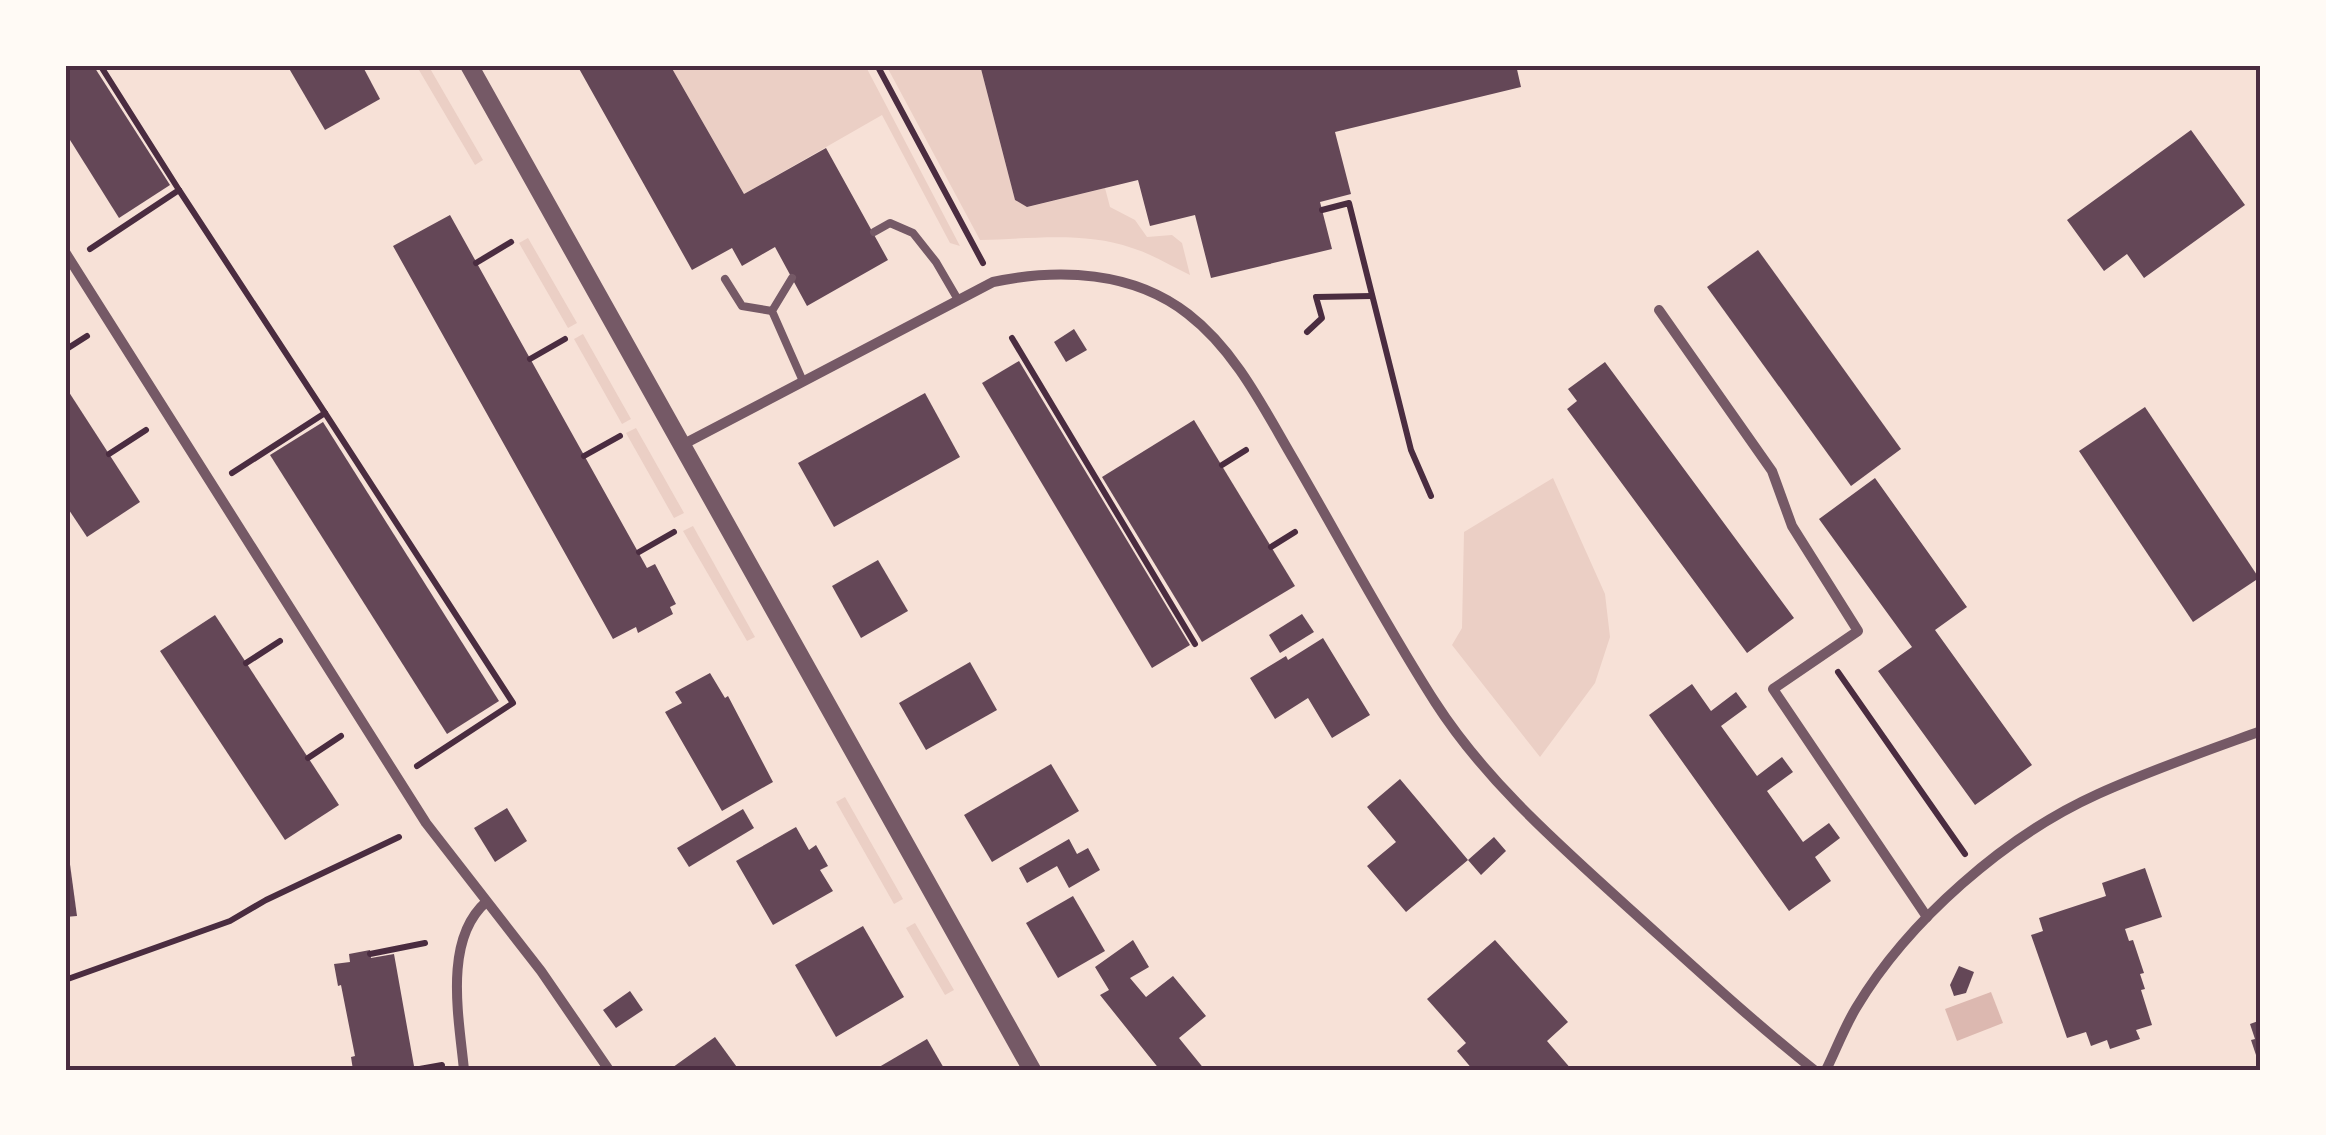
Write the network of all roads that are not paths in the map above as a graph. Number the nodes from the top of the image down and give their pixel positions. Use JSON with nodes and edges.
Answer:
{"nodes":[{"id":1,"x":468,"y":65,"type":"edge"},
{"id":2,"x":874,"y":232,"type":"dead end"},
{"id":3,"x":65,"y":252,"type":"edge"},
{"id":4,"x":725,"y":278,"type":"dead end"},
{"id":5,"x":792,"y":278,"type":"dead end"},
{"id":6,"x":957,"y":298,"type":"junction"},
{"id":7,"x":1659,"y":310,"type":"dead end"},
{"id":8,"x":772,"y":311,"type":"junction"},
{"id":9,"x":802,"y":379,"type":"junction"},
{"id":10,"x":682,"y":445,"type":"junction"},
{"id":11,"x":2261,"y":731,"type":"edge"},
{"id":12,"x":486,"y":902,"type":"junction"},
{"id":13,"x":1927,"y":917,"type":"junction"},
{"id":14,"x":464,"y":1070,"type":"edge"},
{"id":15,"x":609,"y":1070,"type":"edge"},
{"id":16,"x":1032,"y":1070,"type":"edge"},
{"id":17,"x":1814,"y":1070,"type":"edge"},
{"id":18,"x":1826,"y":1070,"type":"edge"}],
"edges":[{"from":1,"to":10,"type":"street"},
{"from":2,"to":6,"type":"lane"},
{"from":3,"to":12,"type":"street"},
{"from":4,"to":8,"type":"lane"},
{"from":5,"to":8,"type":"lane"},
{"from":6,"to":9,"type":"street"},
{"from":6,"to":17,"type":"street"},
{"from":7,"to":13,"type":"street"},
{"from":8,"to":9,"type":"lane"},
{"from":9,"to":10,"type":"street"},
{"from":10,"to":16,"type":"street"},
{"from":11,"to":13,"type":"street"},
{"from":12,"to":14,"type":"street"},
{"from":12,"to":15,"type":"street"},
{"from":13,"to":18,"type":"street"}]}
